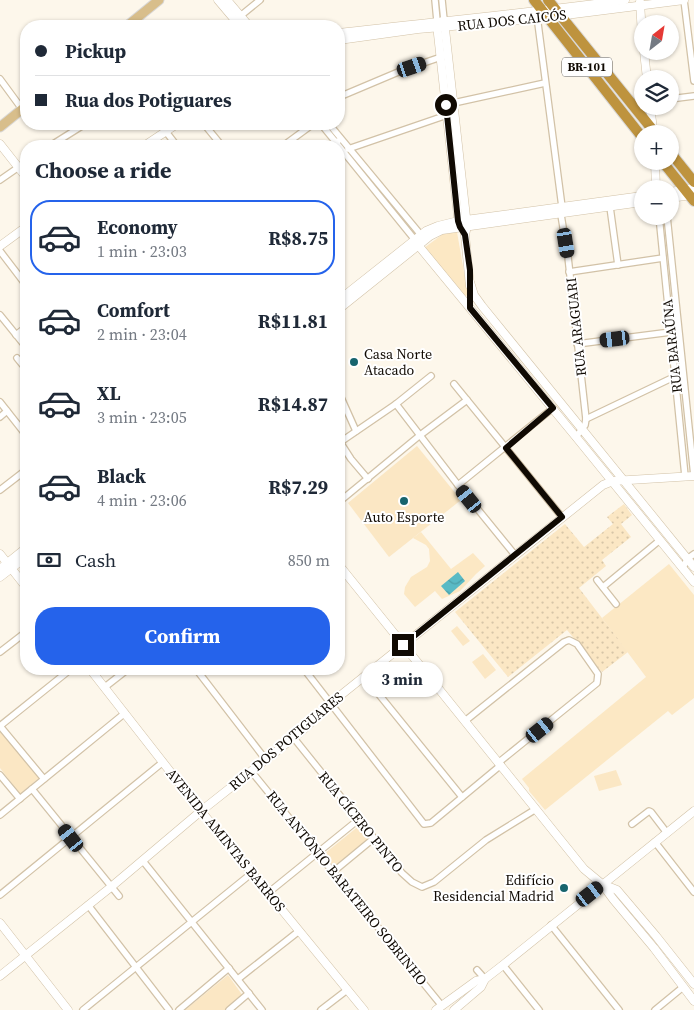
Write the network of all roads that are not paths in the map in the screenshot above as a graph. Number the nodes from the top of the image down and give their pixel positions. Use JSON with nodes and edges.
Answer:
{"nodes":[{"id":1,"x":218,"y":0,"type":"edge"},
{"id":2,"x":227,"y":0,"type":"edge"},
{"id":3,"x":260,"y":0,"type":"edge"},
{"id":4,"x":435,"y":0,"type":"edge"},
{"id":5,"x":442,"y":0,"type":"edge"},
{"id":6,"x":534,"y":0,"type":"edge"},
{"id":7,"x":548,"y":0,"type":"edge"},
{"id":8,"x":625,"y":0,"type":"edge"},
{"id":9,"x":684,"y":0,"type":"edge"},
{"id":10,"x":153,"y":2,"type":"edge"},
{"id":11,"x":638,"y":2,"type":"edge"},
{"id":12,"x":558,"y":12,"type":"junction"},
{"id":13,"x":640,"y":15,"type":"edge"},
{"id":14,"x":543,"y":16,"type":"junction"},
{"id":15,"x":134,"y":20,"type":"edge"},
{"id":16,"x":238,"y":20,"type":"edge"},
{"id":17,"x":238,"y":20,"type":"edge"},
{"id":18,"x":240,"y":20,"type":"edge"},
{"id":19,"x":441,"y":24,"type":"junction"},
{"id":20,"x":418,"y":26,"type":"junction"},
{"id":21,"x":538,"y":29,"type":"junction"},
{"id":22,"x":345,"y":32,"type":"edge"},
{"id":23,"x":345,"y":39,"type":"edge"},
{"id":24,"x":444,"y":56,"type":"junction"},
{"id":25,"x":0,"y":79,"type":"edge"},
{"id":26,"x":694,"y":81,"type":"edge"},
{"id":27,"x":545,"y":83,"type":"junction"},
{"id":28,"x":345,"y":94,"type":"edge"},
{"id":29,"x":694,"y":96,"type":"edge"},
{"id":30,"x":679,"y":98,"type":"edge"},
{"id":31,"x":20,"y":102,"type":"edge"},
{"id":32,"x":450,"y":104,"type":"junction"},
{"id":33,"x":20,"y":110,"type":"edge"},
{"id":34,"x":451,"y":114,"type":"junction"},
{"id":35,"x":648,"y":125,"type":"edge"},
{"id":36,"x":0,"y":126,"type":"edge"},
{"id":37,"x":634,"y":126,"type":"edge"},
{"id":38,"x":75,"y":130,"type":"edge"},
{"id":39,"x":169,"y":130,"type":"edge"},
{"id":40,"x":209,"y":130,"type":"edge"},
{"id":41,"x":305,"y":130,"type":"edge"},
{"id":42,"x":326,"y":130,"type":"edge"},
{"id":43,"x":334,"y":130,"type":"edge"},
{"id":44,"x":166,"y":132,"type":"junction"},
{"id":45,"x":60,"y":140,"type":"edge"},
{"id":46,"x":154,"y":140,"type":"edge"},
{"id":47,"x":172,"y":140,"type":"edge"},
{"id":48,"x":217,"y":140,"type":"edge"},
{"id":49,"x":291,"y":140,"type":"edge"},
{"id":50,"x":333,"y":140,"type":"edge"},
{"id":51,"x":342,"y":140,"type":"edge"},
{"id":52,"x":345,"y":143,"type":"edge"},
{"id":53,"x":0,"y":144,"type":"edge"},
{"id":54,"x":350,"y":148,"type":"junction"},
{"id":55,"x":345,"y":149,"type":"edge"},
{"id":56,"x":345,"y":154,"type":"edge"},
{"id":57,"x":679,"y":163,"type":"edge"},
{"id":58,"x":18,"y":167,"type":"junction"},
{"id":59,"x":20,"y":170,"type":"edge"},
{"id":60,"x":670,"y":170,"type":"edge"},
{"id":61,"x":0,"y":180,"type":"edge"},
{"id":62,"x":694,"y":182,"type":"edge"},
{"id":63,"x":691,"y":194,"type":"edge"},
{"id":64,"x":634,"y":198,"type":"edge"},
{"id":65,"x":634,"y":203,"type":"edge"},
{"id":66,"x":610,"y":207,"type":"junction"},
{"id":67,"x":562,"y":211,"type":"junction"},
{"id":68,"x":463,"y":223,"type":"junction"},
{"id":69,"x":660,"y":225,"type":"edge"},
{"id":70,"x":668,"y":225,"type":"edge"},
{"id":71,"x":20,"y":231,"type":"edge"},
{"id":72,"x":418,"y":240,"type":"junction"},
{"id":73,"x":0,"y":246,"type":"edge"},
{"id":74,"x":0,"y":251,"type":"edge"},
{"id":75,"x":663,"y":258,"type":"junction"},
{"id":76,"x":618,"y":265,"type":"junction"},
{"id":77,"x":569,"y":272,"type":"junction"},
{"id":78,"x":20,"y":277,"type":"edge"},
{"id":79,"x":470,"y":282,"type":"junction"},
{"id":80,"x":675,"y":296,"type":"junction"},
{"id":81,"x":667,"y":297,"type":"junction"},
{"id":82,"x":345,"y":299,"type":"edge"},
{"id":83,"x":470,"y":308,"type":"junction"},
{"id":84,"x":0,"y":316,"type":"edge"},
{"id":85,"x":20,"y":332,"type":"edge"},
{"id":86,"x":671,"y":332,"type":"junction"},
{"id":87,"x":16,"y":335,"type":"junction"},
{"id":88,"x":20,"y":340,"type":"edge"},
{"id":89,"x":577,"y":344,"type":"junction"},
{"id":90,"x":17,"y":358,"type":"dead end"},
{"id":91,"x":20,"y":362,"type":"edge"},
{"id":92,"x":431,"y":376,"type":"dead end"},
{"id":93,"x":676,"y":376,"type":"junction"},
{"id":94,"x":454,"y":384,"type":"dead end"},
{"id":95,"x":467,"y":400,"type":"junction"},
{"id":96,"x":0,"y":402,"type":"edge"},
{"id":97,"x":396,"y":404,"type":"junction"},
{"id":98,"x":345,"y":406,"type":"edge"},
{"id":99,"x":553,"y":408,"type":"junction"},
{"id":100,"x":7,"y":411,"type":"junction"},
{"id":101,"x":0,"y":417,"type":"edge"},
{"id":102,"x":586,"y":419,"type":"junction"},
{"id":103,"x":20,"y":427,"type":"edge"},
{"id":104,"x":582,"y":430,"type":"junction"},
{"id":105,"x":356,"y":431,"type":"junction"},
{"id":106,"x":419,"y":436,"type":"junction"},
{"id":107,"x":576,"y":436,"type":"junction"},
{"id":108,"x":345,"y":438,"type":"edge"},
{"id":109,"x":506,"y":448,"type":"junction"},
{"id":110,"x":345,"y":450,"type":"edge"},
{"id":111,"x":20,"y":475,"type":"edge"},
{"id":112,"x":685,"y":476,"type":"junction"},
{"id":113,"x":694,"y":476,"type":"edge"},
{"id":114,"x":368,"y":479,"type":"junction"},
{"id":115,"x":613,"y":481,"type":"junction"},
{"id":116,"x":625,"y":481,"type":"junction"},
{"id":117,"x":458,"y":485,"type":"junction"},
{"id":118,"x":0,"y":490,"type":"edge"},
{"id":119,"x":345,"y":497,"type":"edge"},
{"id":120,"x":562,"y":517,"type":"junction"},
{"id":121,"x":660,"y":540,"type":"junction"},
{"id":122,"x":0,"y":554,"type":"edge"},
{"id":123,"x":20,"y":554,"type":"edge"},
{"id":124,"x":515,"y":555,"type":"junction"},
{"id":125,"x":691,"y":556,"type":"edge"},
{"id":126,"x":20,"y":560,"type":"edge"},
{"id":127,"x":9,"y":566,"type":"junction"},
{"id":128,"x":694,"y":567,"type":"edge"},
{"id":129,"x":683,"y":568,"type":"junction"},
{"id":130,"x":0,"y":569,"type":"edge"},
{"id":131,"x":345,"y":572,"type":"edge"},
{"id":132,"x":0,"y":577,"type":"edge"},
{"id":133,"x":20,"y":580,"type":"edge"},
{"id":134,"x":597,"y":580,"type":"dead end"},
{"id":135,"x":694,"y":582,"type":"edge"},
{"id":136,"x":603,"y":587,"type":"junction"},
{"id":137,"x":616,"y":604,"type":"dead end"},
{"id":138,"x":20,"y":637,"type":"edge"},
{"id":139,"x":403,"y":645,"type":"junction"},
{"id":140,"x":0,"y":652,"type":"edge"},
{"id":141,"x":64,"y":675,"type":"edge"},
{"id":142,"x":95,"y":675,"type":"edge"},
{"id":143,"x":121,"y":675,"type":"edge"},
{"id":144,"x":201,"y":675,"type":"edge"},
{"id":145,"x":309,"y":675,"type":"edge"},
{"id":146,"x":364,"y":676,"type":"junction"},
{"id":147,"x":105,"y":688,"type":"junction"},
{"id":148,"x":331,"y":703,"type":"junction"},
{"id":149,"x":125,"y":713,"type":"junction"},
{"id":150,"x":465,"y":721,"type":"junction"},
{"id":151,"x":0,"y":726,"type":"edge"},
{"id":152,"x":293,"y":737,"type":"junction"},
{"id":153,"x":266,"y":760,"type":"junction"},
{"id":154,"x":163,"y":762,"type":"junction"},
{"id":155,"x":500,"y":764,"type":"junction"},
{"id":156,"x":251,"y":771,"type":"junction"},
{"id":157,"x":0,"y":775,"type":"edge"},
{"id":158,"x":44,"y":779,"type":"junction"},
{"id":159,"x":32,"y":789,"type":"junction"},
{"id":160,"x":462,"y":797,"type":"junction"},
{"id":161,"x":20,"y":799,"type":"junction"},
{"id":162,"x":536,"y":809,"type":"junction"},
{"id":163,"x":201,"y":811,"type":"junction"},
{"id":164,"x":694,"y":811,"type":"edge"},
{"id":165,"x":0,"y":815,"type":"edge"},
{"id":166,"x":358,"y":820,"type":"junction"},
{"id":167,"x":632,"y":824,"type":"dead end"},
{"id":168,"x":667,"y":833,"type":"junction"},
{"id":169,"x":71,"y":838,"type":"junction"},
{"id":170,"x":373,"y":839,"type":"junction"},
{"id":171,"x":655,"y":842,"type":"junction"},
{"id":172,"x":317,"y":852,"type":"junction"},
{"id":173,"x":143,"y":861,"type":"junction"},
{"id":174,"x":333,"y":872,"type":"junction"},
{"id":175,"x":252,"y":873,"type":"junction"},
{"id":176,"x":602,"y":884,"type":"junction"},
{"id":177,"x":111,"y":887,"type":"junction"},
{"id":178,"x":694,"y":892,"type":"edge"},
{"id":179,"x":268,"y":893,"type":"junction"},
{"id":180,"x":0,"y":895,"type":"edge"},
{"id":181,"x":119,"y":896,"type":"dead end"},
{"id":182,"x":88,"y":905,"type":"junction"},
{"id":183,"x":192,"y":922,"type":"junction"},
{"id":184,"x":0,"y":923,"type":"edge"},
{"id":185,"x":551,"y":925,"type":"junction"},
{"id":186,"x":299,"y":931,"type":"junction"},
{"id":187,"x":656,"y":936,"type":"junction"},
{"id":188,"x":654,"y":948,"type":"junction"},
{"id":189,"x":26,"y":955,"type":"junction"},
{"id":190,"x":503,"y":965,"type":"junction"},
{"id":191,"x":136,"y":967,"type":"junction"},
{"id":192,"x":229,"y":968,"type":"junction"},
{"id":193,"x":478,"y":970,"type":"dead end"},
{"id":194,"x":0,"y":976,"type":"edge"},
{"id":195,"x":485,"y":978,"type":"junction"},
{"id":196,"x":238,"y":979,"type":"junction"},
{"id":197,"x":694,"y":984,"type":"edge"},
{"id":198,"x":683,"y":987,"type":"junction"},
{"id":199,"x":347,"y":990,"type":"junction"},
{"id":200,"x":249,"y":993,"type":"junction"},
{"id":201,"x":694,"y":1001,"type":"edge"},
{"id":202,"x":439,"y":1008,"type":"edge"},
{"id":203,"x":457,"y":1009,"type":"edge"},
{"id":204,"x":68,"y":1010,"type":"edge"},
{"id":205,"x":83,"y":1010,"type":"edge"},
{"id":206,"x":169,"y":1010,"type":"edge"},
{"id":207,"x":179,"y":1010,"type":"edge"},
{"id":208,"x":229,"y":1010,"type":"edge"},
{"id":209,"x":262,"y":1010,"type":"edge"},
{"id":210,"x":321,"y":1010,"type":"edge"},
{"id":211,"x":364,"y":1010,"type":"edge"},
{"id":212,"x":538,"y":1010,"type":"edge"},
{"id":213,"x":619,"y":1010,"type":"edge"},
{"id":214,"x":655,"y":1010,"type":"edge"}],
"edges":[{"from":1,"to":16,"type":"main road"},
{"from":2,"to":17,"type":"main road"},
{"from":3,"to":18,"type":"street"},
{"from":4,"to":19,"type":"street"},
{"from":5,"to":19,"type":"street"},
{"from":6,"to":14,"type":"highway","number":"BR-101"},
{"from":7,"to":12,"type":"highway","number":"BR-101"},
{"from":8,"to":12,"type":"main road","name":"RUA DOS CAICÓS"},
{"from":9,"to":11,"type":"main road","name":"RUA DOS CAICÓS"},
{"from":9,"to":26,"type":"street"},
{"from":10,"to":15,"type":"main road"},
{"from":11,"to":12,"type":"main road","name":"RUA DOS CAICÓS"},
{"from":11,"to":13,"type":"main road"},
{"from":12,"to":14,"type":"main road","name":"RUA DOS CAICÓS"},
{"from":12,"to":35,"type":"highway","number":"BR-101"},
{"from":14,"to":19,"type":"main road","name":"RUA DOS CAICÓS"},
{"from":14,"to":21,"type":"street"},
{"from":14,"to":21,"type":"street","name":"RUA ARAGUARI"},
{"from":14,"to":37,"type":"highway","number":"BR-101"},
{"from":19,"to":20,"type":"main road","name":"RUA DOS CAICÓS"},
{"from":19,"to":24,"type":"main road"},
{"from":20,"to":22,"type":"main road","name":"RUA DOS CAICÓS"},
{"from":20,"to":23,"type":"main road","name":"RUA DOS CAICÓS"},
{"from":21,"to":27,"type":"street","name":"RUA ARAGUARI"},
{"from":24,"to":28,"type":"street"},
{"from":24,"to":32,"type":"main road"},
{"from":25,"to":31,"type":"street"},
{"from":27,"to":32,"type":"street"},
{"from":27,"to":67,"type":"street","name":"RUA ARAGUARI"},
{"from":29,"to":30,"type":"street"},
{"from":32,"to":34,"type":"main road"},
{"from":33,"to":36,"type":"main road"},
{"from":34,"to":54,"type":"street"},
{"from":34,"to":68,"type":"main road"},
{"from":38,"to":45,"type":"street"},
{"from":39,"to":44,"type":"main road"},
{"from":40,"to":48,"type":"street"},
{"from":41,"to":49,"type":"street"},
{"from":42,"to":50,"type":"street"},
{"from":43,"to":51,"type":"street"},
{"from":44,"to":46,"type":"main road"},
{"from":44,"to":47,"type":"street"},
{"from":52,"to":54,"type":"street"},
{"from":53,"to":58,"type":"main road"},
{"from":54,"to":55,"type":"street"},
{"from":54,"to":72,"type":"street"},
{"from":56,"to":72,"type":"street"},
{"from":57,"to":62,"type":"highway"},
{"from":58,"to":59,"type":"main road"},
{"from":58,"to":61,"type":"street"},
{"from":60,"to":63,"type":"highway"},
{"from":64,"to":67,"type":"main road"},
{"from":65,"to":66,"type":"main road"},
{"from":66,"to":67,"type":"main road"},
{"from":66,"to":76,"type":"street"},
{"from":67,"to":68,"type":"main road"},
{"from":67,"to":77,"type":"street","name":"RUA ARAGUARI"},
{"from":68,"to":72,"type":"main road"},
{"from":68,"to":79,"type":"main road"},
{"from":69,"to":75,"type":"street","name":"RUA BARAÚNA"},
{"from":70,"to":80,"type":"street","name":"RUA BARAÚNA"},
{"from":71,"to":73,"type":"main road"},
{"from":72,"to":82,"type":"main road"},
{"from":72,"to":83,"type":"main road"},
{"from":74,"to":78,"type":"street"},
{"from":75,"to":76,"type":"street"},
{"from":75,"to":81,"type":"street","name":"RUA BARAÚNA"},
{"from":76,"to":77,"type":"street"},
{"from":77,"to":89,"type":"street","name":"RUA ARAGUARI"},
{"from":79,"to":83,"type":"main road"},
{"from":79,"to":104,"type":"main road"},
{"from":80,"to":81,"type":"street"},
{"from":80,"to":113,"type":"street","name":"RUA BARAÚNA"},
{"from":81,"to":86,"type":"street","name":"RUA BARAÚNA"},
{"from":83,"to":99,"type":"main road"},
{"from":84,"to":87,"type":"street"},
{"from":85,"to":87,"type":"street"},
{"from":86,"to":89,"type":"street"},
{"from":86,"to":93,"type":"street","name":"RUA BARAÚNA"},
{"from":87,"to":88,"type":"street"},
{"from":89,"to":102,"type":"street","name":"RUA ARAGUARI"},
{"from":90,"to":91,"type":"street"},
{"from":92,"to":97,"type":"street"},
{"from":93,"to":102,"type":"street"},
{"from":93,"to":112,"type":"street","name":"RUA BARAÚNA"},
{"from":94,"to":95,"type":"street"},
{"from":95,"to":106,"type":"street"},
{"from":95,"to":109,"type":"street"},
{"from":96,"to":100,"type":"street"},
{"from":97,"to":105,"type":"street"},
{"from":97,"to":106,"type":"street"},
{"from":98,"to":105,"type":"street"},
{"from":99,"to":107,"type":"main road"},
{"from":99,"to":109,"type":"street"},
{"from":100,"to":101,"type":"street"},
{"from":100,"to":103,"type":"street"},
{"from":102,"to":104,"type":"street","name":"RUA ARAGUARI"},
{"from":104,"to":107,"type":"street","name":"RUA ARAGUARI"},
{"from":104,"to":116,"type":"main road"},
{"from":105,"to":108,"type":"street"},
{"from":106,"to":114,"type":"street"},
{"from":106,"to":117,"type":"street"},
{"from":107,"to":115,"type":"main road"},
{"from":109,"to":117,"type":"street"},
{"from":109,"to":120,"type":"street"},
{"from":110,"to":114,"type":"street"},
{"from":111,"to":118,"type":"street"},
{"from":112,"to":113,"type":"main road","name":"RUA DOS POTIGUARES"},
{"from":112,"to":116,"type":"main road","name":"RUA DOS POTIGUARES"},
{"from":114,"to":119,"type":"street"},
{"from":115,"to":116,"type":"main road","name":"RUA DOS POTIGUARES"},
{"from":115,"to":120,"type":"main road","name":"RUA DOS POTIGUARES"},
{"from":115,"to":121,"type":"main road"},
{"from":116,"to":125,"type":"main road"},
{"from":117,"to":124,"type":"street"},
{"from":120,"to":124,"type":"main road","name":"RUA DOS POTIGUARES"},
{"from":121,"to":129,"type":"main road"},
{"from":121,"to":136,"type":"street"},
{"from":122,"to":127,"type":"main road"},
{"from":123,"to":127,"type":"main road"},
{"from":124,"to":139,"type":"main road","name":"RUA DOS POTIGUARES"},
{"from":125,"to":128,"type":"main road"},
{"from":125,"to":129,"type":"street"},
{"from":126,"to":127,"type":"main road"},
{"from":127,"to":130,"type":"main road"},
{"from":127,"to":132,"type":"main road"},
{"from":127,"to":133,"type":"main road"},
{"from":129,"to":135,"type":"main road"},
{"from":131,"to":139,"type":"main road"},
{"from":134,"to":136,"type":"street"},
{"from":136,"to":137,"type":"street"},
{"from":138,"to":140,"type":"street"},
{"from":139,"to":146,"type":"main road","name":"RUA DOS POTIGUARES"},
{"from":139,"to":150,"type":"main road"},
{"from":141,"to":151,"type":"street"},
{"from":142,"to":147,"type":"main road","name":"AVENIDA AMINTAS BARROS"},
{"from":143,"to":147,"type":"street"},
{"from":144,"to":153,"type":"street"},
{"from":145,"to":148,"type":"street"},
{"from":146,"to":148,"type":"main road","name":"RUA DOS POTIGUARES"},
{"from":146,"to":160,"type":"street"},
{"from":147,"to":149,"type":"main road","name":"AVENIDA AMINTAS BARROS"},
{"from":148,"to":152,"type":"main road","name":"RUA DOS POTIGUARES"},
{"from":148,"to":160,"type":"street"},
{"from":149,"to":154,"type":"main road","name":"AVENIDA AMINTAS BARROS"},
{"from":149,"to":158,"type":"street"},
{"from":150,"to":155,"type":"main road"},
{"from":150,"to":155,"type":"street"},
{"from":151,"to":158,"type":"street"},
{"from":152,"to":153,"type":"main road","name":"RUA DOS POTIGUARES"},
{"from":152,"to":166,"type":"street","name":"RUA CÍCERO PINTO"},
{"from":153,"to":156,"type":"main road","name":"RUA DOS POTIGUARES"},
{"from":154,"to":163,"type":"main road","name":"AVENIDA AMINTAS BARROS"},
{"from":154,"to":169,"type":"street"},
{"from":155,"to":160,"type":"street"},
{"from":155,"to":162,"type":"main road"},
{"from":156,"to":163,"type":"main road","name":"RUA DOS POTIGUARES"},
{"from":156,"to":172,"type":"street","name":"RUA ANTÔNIO BARATEIRO SOBRINHO"},
{"from":157,"to":161,"type":"street"},
{"from":158,"to":159,"type":"street"},
{"from":159,"to":161,"type":"street"},
{"from":159,"to":169,"type":"street"},
{"from":161,"to":165,"type":"street"},
{"from":162,"to":170,"type":"street","name":"RUA CÍCERO PINTO"},
{"from":162,"to":176,"type":"main road"},
{"from":163,"to":173,"type":"main road","name":"RUA DOS POTIGUARES"},
{"from":163,"to":175,"type":"main road","name":"AVENIDA AMINTAS BARROS"},
{"from":164,"to":168,"type":"main road"},
{"from":166,"to":170,"type":"street","name":"RUA CÍCERO PINTO"},
{"from":166,"to":172,"type":"street"},
{"from":167,"to":168,"type":"street"},
{"from":168,"to":171,"type":"main road"},
{"from":169,"to":177,"type":"street"},
{"from":169,"to":180,"type":"street"},
{"from":170,"to":174,"type":"street"},
{"from":171,"to":176,"type":"main road"},
{"from":171,"to":178,"type":"street"},
{"from":172,"to":174,"type":"street","name":"RUA ANTÔNIO BARATEIRO SOBRINHO"},
{"from":172,"to":179,"type":"street"},
{"from":173,"to":177,"type":"main road","name":"RUA DOS POTIGUARES"},
{"from":173,"to":183,"type":"street"},
{"from":174,"to":202,"type":"street","name":"RUA ANTÔNIO BARATEIRO SOBRINHO"},
{"from":175,"to":179,"type":"main road","name":"AVENIDA AMINTAS BARROS"},
{"from":175,"to":183,"type":"street"},
{"from":176,"to":185,"type":"main road"},
{"from":176,"to":187,"type":"main road"},
{"from":176,"to":188,"type":"main road"},
{"from":177,"to":181,"type":"street"},
{"from":177,"to":182,"type":"main road","name":"RUA DOS POTIGUARES"},
{"from":179,"to":186,"type":"main road","name":"AVENIDA AMINTAS BARROS"},
{"from":182,"to":189,"type":"main road","name":"RUA DOS POTIGUARES"},
{"from":182,"to":191,"type":"street"},
{"from":183,"to":191,"type":"street"},
{"from":183,"to":192,"type":"street"},
{"from":184,"to":189,"type":"main road"},
{"from":185,"to":190,"type":"main road"},
{"from":185,"to":213,"type":"street"},
{"from":186,"to":196,"type":"street"},
{"from":186,"to":199,"type":"main road","name":"AVENIDA AMINTAS BARROS"},
{"from":187,"to":188,"type":"main road"},
{"from":187,"to":197,"type":"main road"},
{"from":188,"to":198,"type":"main road"},
{"from":189,"to":194,"type":"main road","name":"RUA DOS POTIGUARES"},
{"from":189,"to":204,"type":"main road"},
{"from":190,"to":195,"type":"main road"},
{"from":190,"to":212,"type":"street"},
{"from":191,"to":205,"type":"street"},
{"from":191,"to":206,"type":"street"},
{"from":192,"to":196,"type":"street"},
{"from":192,"to":207,"type":"street"},
{"from":193,"to":195,"type":"street"},
{"from":195,"to":202,"type":"main road"},
{"from":195,"to":203,"type":"main road"},
{"from":196,"to":200,"type":"street"},
{"from":198,"to":201,"type":"main road"},
{"from":198,"to":214,"type":"street"},
{"from":199,"to":210,"type":"street"},
{"from":199,"to":211,"type":"main road","name":"AVENIDA AMINTAS BARROS"},
{"from":200,"to":208,"type":"street"},
{"from":200,"to":209,"type":"street"}]}
